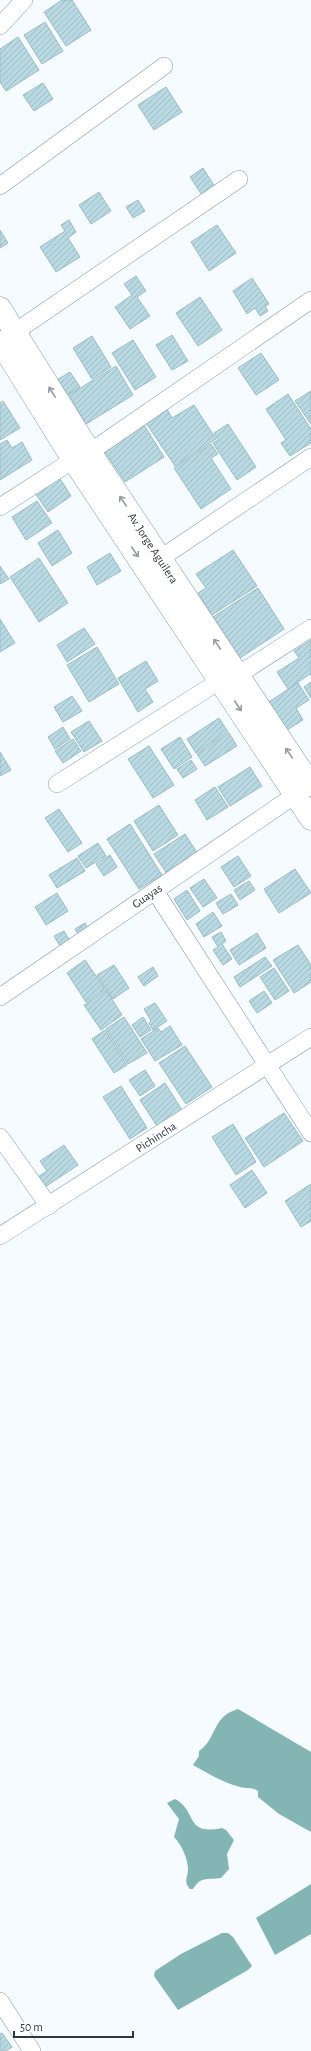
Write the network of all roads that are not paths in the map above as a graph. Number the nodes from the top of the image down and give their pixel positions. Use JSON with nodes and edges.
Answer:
{"nodes":[{"id":1,"x":24,"y":0,"type":"edge"},
{"id":2,"x":0,"y":26,"type":"edge"},
{"id":3,"x":164,"y":66,"type":"dead end"},
{"id":4,"x":239,"y":179,"type":"dead end"},
{"id":5,"x":0,"y":186,"type":"edge"},
{"id":6,"x":311,"y":300,"type":"edge"},
{"id":7,"x":0,"y":308,"type":"edge"},
{"id":8,"x":5,"y":343,"type":"edge"},
{"id":9,"x":82,"y":456,"type":"junction"},
{"id":10,"x":311,"y":457,"type":"edge"},
{"id":11,"x":0,"y":507,"type":"edge"},
{"id":12,"x":160,"y":558,"type":"junction"},
{"id":13,"x":311,"y":628,"type":"edge"},
{"id":14,"x":229,"y":678,"type":"junction"},
{"id":15,"x":57,"y":784,"type":"dead end"},
{"id":16,"x":303,"y":790,"type":"edge"},
{"id":17,"x":311,"y":819,"type":"edge"},
{"id":18,"x":155,"y":891,"type":"junction"},
{"id":19,"x":0,"y":997,"type":"edge"},
{"id":20,"x":311,"y":1037,"type":"edge"},
{"id":21,"x":267,"y":1066,"type":"junction"},
{"id":22,"x":311,"y":1133,"type":"edge"},
{"id":23,"x":0,"y":1137,"type":"edge"},
{"id":24,"x":49,"y":1206,"type":"junction"},
{"id":25,"x":0,"y":1236,"type":"edge"},
{"id":26,"x":1,"y":2005,"type":"edge"},
{"id":27,"x":32,"y":2051,"type":"edge"}],
"edges":[{"from":1,"to":2,"type":"street"},
{"from":3,"to":5,"type":"street"},
{"from":4,"to":8,"type":"street"},
{"from":6,"to":9,"type":"street"},
{"from":7,"to":8,"type":"street","name":"Av. Jorge Aguilera"},
{"from":8,"to":9,"type":"street","name":"Av. Jorge Aguilera"},
{"from":9,"to":11,"type":"street"},
{"from":12,"to":9,"type":"street","name":"Av. Jorge Aguilera","one_way":true},
{"from":9,"to":14,"type":"street","name":"Av. Jorge Aguilera","one_way":true},
{"from":10,"to":12,"type":"street"},
{"from":14,"to":12,"type":"street","name":"Av. Jorge Aguilera","one_way":true},
{"from":13,"to":14,"type":"street"},
{"from":14,"to":15,"type":"street"},
{"from":14,"to":16,"type":"street","name":"Av. Jorge Aguilera"},
{"from":16,"to":17,"type":"street","name":"Av. Jorge Aguilera"},
{"from":16,"to":18,"type":"street","name":"Guayas"},
{"from":18,"to":19,"type":"street","name":"Guayas"},
{"from":18,"to":21,"type":"street"},
{"from":20,"to":21,"type":"street","name":"Pichincha"},
{"from":21,"to":22,"type":"street"},
{"from":21,"to":24,"type":"street","name":"Pichincha"},
{"from":23,"to":24,"type":"street"},
{"from":24,"to":25,"type":"street","name":"Pichincha"},
{"from":26,"to":27,"type":"street"}]}
